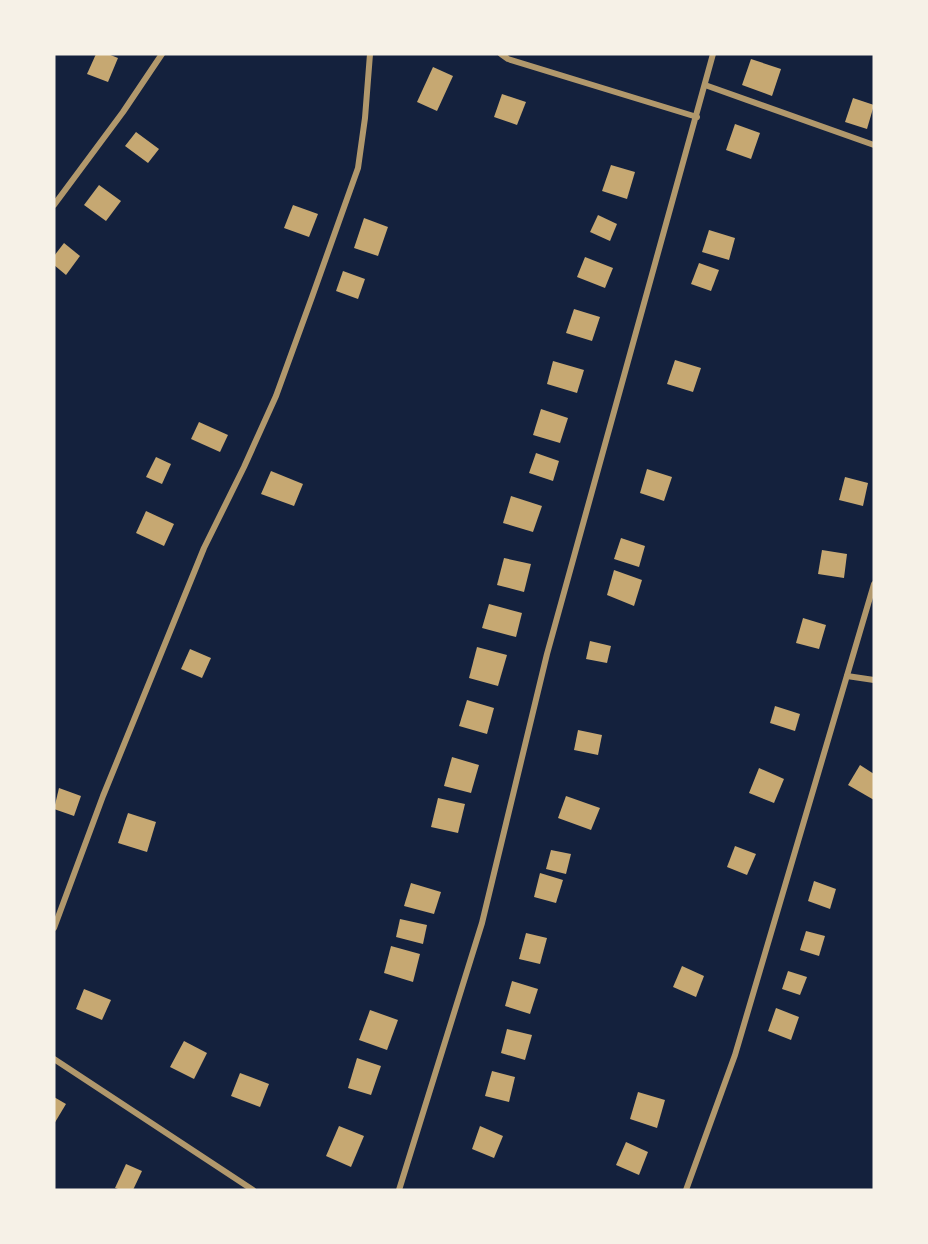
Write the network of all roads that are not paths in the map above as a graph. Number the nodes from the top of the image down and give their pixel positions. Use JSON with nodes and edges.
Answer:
{"nodes":[{"id":1,"x":162,"y":54,"type":"edge"},
{"id":2,"x":370,"y":54,"type":"edge"},
{"id":3,"x":501,"y":54,"type":"edge"},
{"id":4,"x":713,"y":54,"type":"edge"},
{"id":5,"x":705,"y":85,"type":"junction"},
{"id":6,"x":697,"y":117,"type":"junction"},
{"id":7,"x":874,"y":145,"type":"edge"},
{"id":8,"x":54,"y":205,"type":"edge"},
{"id":9,"x":874,"y":584,"type":"edge"},
{"id":10,"x":847,"y":676,"type":"junction"},
{"id":11,"x":874,"y":680,"type":"edge"},
{"id":12,"x":54,"y":928,"type":"edge"},
{"id":13,"x":54,"y":1059,"type":"edge"},
{"id":14,"x":253,"y":1190,"type":"edge"},
{"id":15,"x":399,"y":1190,"type":"edge"},
{"id":16,"x":686,"y":1190,"type":"edge"}],
"edges":[{"from":1,"to":8,"type":"street"},
{"from":2,"to":12,"type":"street"},
{"from":3,"to":6,"type":"street"},
{"from":4,"to":5,"type":"street"},
{"from":5,"to":6,"type":"street"},
{"from":5,"to":7,"type":"street"},
{"from":6,"to":15,"type":"street"},
{"from":9,"to":10,"type":"street"},
{"from":10,"to":11,"type":"street"},
{"from":10,"to":16,"type":"street"},
{"from":13,"to":14,"type":"street"}]}
